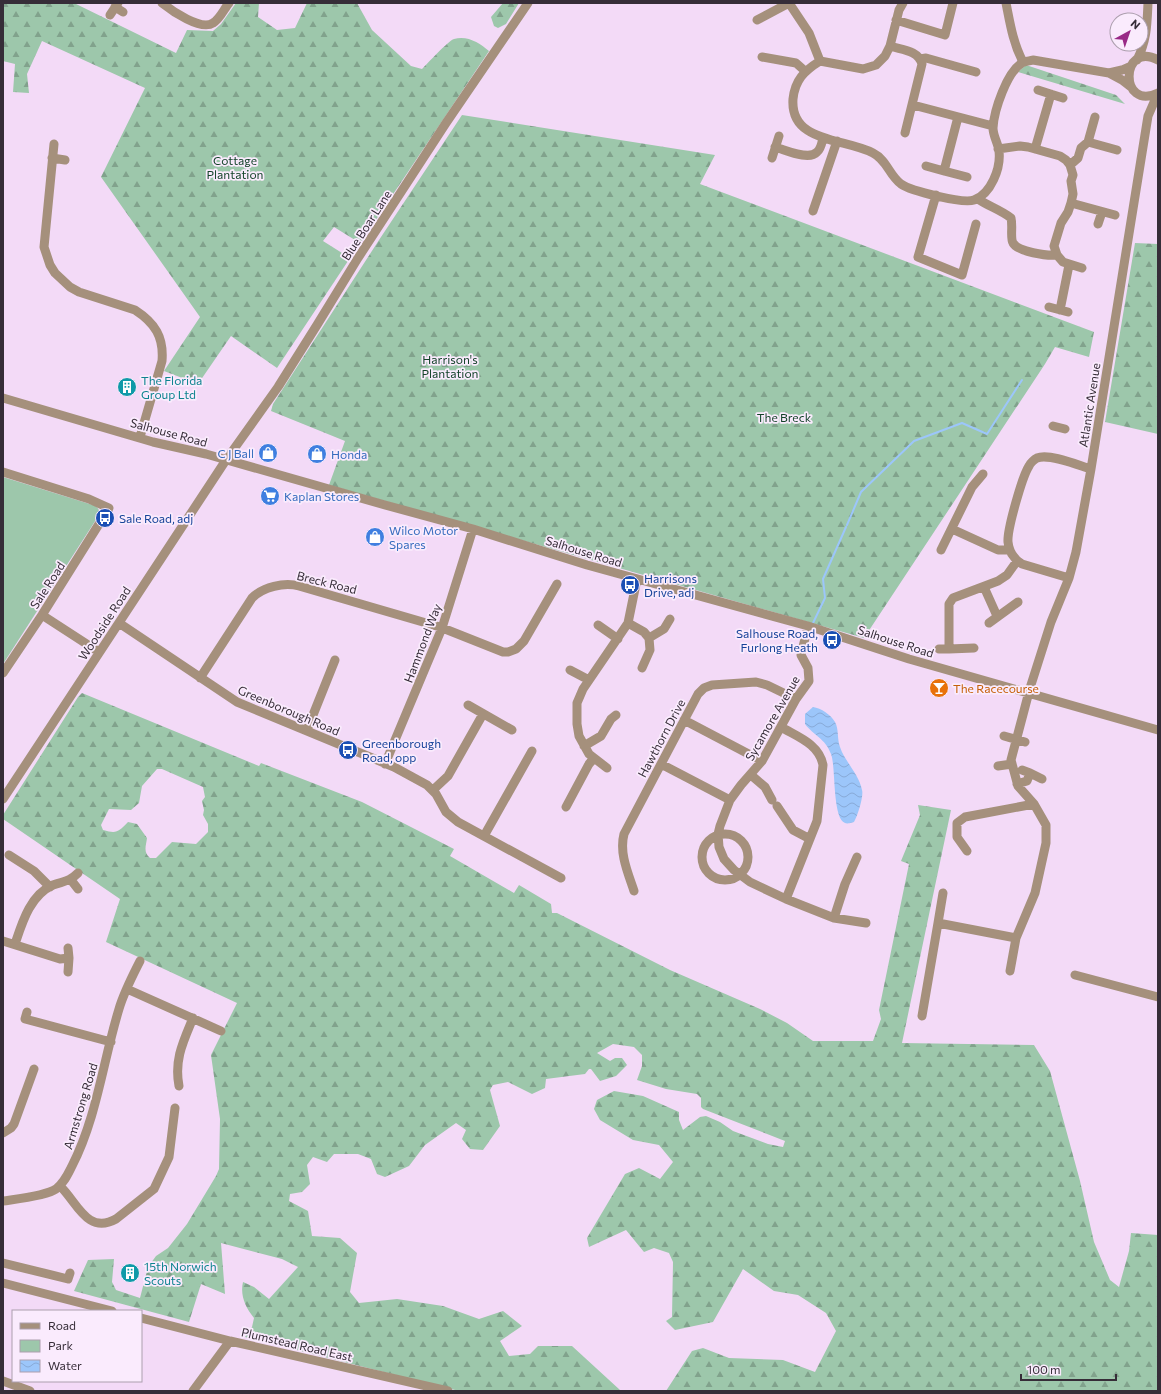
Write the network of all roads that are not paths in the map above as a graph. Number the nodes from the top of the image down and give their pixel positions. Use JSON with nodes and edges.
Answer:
{"nodes":[{"id":1,"x":163,"y":3,"type":"edge"},
{"id":2,"x":229,"y":3,"type":"edge"},
{"id":3,"x":528,"y":3,"type":"edge"},
{"id":4,"x":789,"y":3,"type":"edge"},
{"id":5,"x":903,"y":3,"type":"edge"},
{"id":6,"x":953,"y":3,"type":"edge"},
{"id":7,"x":1006,"y":3,"type":"edge"},
{"id":8,"x":114,"y":8,"type":"edge"},
{"id":9,"x":123,"y":12,"type":"dead end"},
{"id":10,"x":757,"y":20,"type":"dead end"},
{"id":11,"x":896,"y":20,"type":"junction"},
{"id":12,"x":1149,"y":43,"type":"edge"},
{"id":13,"x":890,"y":46,"type":"junction"},
{"id":14,"x":1141,"y":52,"type":"edge"},
{"id":15,"x":762,"y":57,"type":"dead end"},
{"id":16,"x":920,"y":59,"type":"junction"},
{"id":17,"x":1156,"y":59,"type":"edge"},
{"id":18,"x":820,"y":61,"type":"junction"},
{"id":19,"x":1023,"y":62,"type":"junction"},
{"id":20,"x":1134,"y":63,"type":"junction"},
{"id":21,"x":805,"y":71,"type":"junction"},
{"id":22,"x":976,"y":72,"type":"dead end"},
{"id":23,"x":1109,"y":73,"type":"junction"},
{"id":24,"x":1131,"y":86,"type":"junction"},
{"id":25,"x":1038,"y":90,"type":"dead end"},
{"id":26,"x":1158,"y":93,"type":"edge"},
{"id":27,"x":1050,"y":94,"type":"junction"},
{"id":28,"x":1141,"y":94,"type":"junction"},
{"id":29,"x":1063,"y":98,"type":"dead end"},
{"id":30,"x":913,"y":105,"type":"junction"},
{"id":31,"x":1148,"y":116,"type":"junction"},
{"id":32,"x":958,"y":117,"type":"junction"},
{"id":33,"x":1095,"y":117,"type":"dead end"},
{"id":34,"x":993,"y":126,"type":"junction"},
{"id":35,"x":905,"y":133,"type":"dead end"},
{"id":36,"x":779,"y":136,"type":"dead end"},
{"id":37,"x":823,"y":138,"type":"junction"},
{"id":38,"x":837,"y":141,"type":"junction"},
{"id":39,"x":1088,"y":142,"type":"junction"},
{"id":40,"x":54,"y":144,"type":"dead end"},
{"id":41,"x":776,"y":147,"type":"junction"},
{"id":42,"x":998,"y":149,"type":"junction"},
{"id":43,"x":1035,"y":149,"type":"junction"},
{"id":44,"x":1117,"y":150,"type":"dead end"},
{"id":45,"x":52,"y":158,"type":"junction"},
{"id":46,"x":772,"y":158,"type":"dead end"},
{"id":47,"x":65,"y":160,"type":"dead end"},
{"id":48,"x":1070,"y":165,"type":"junction"},
{"id":49,"x":926,"y":166,"type":"dead end"},
{"id":50,"x":944,"y":171,"type":"junction"},
{"id":51,"x":967,"y":177,"type":"dead end"},
{"id":52,"x":936,"y":195,"type":"junction"},
{"id":53,"x":978,"y":199,"type":"junction"},
{"id":54,"x":1071,"y":203,"type":"junction"},
{"id":55,"x":813,"y":211,"type":"dead end"},
{"id":56,"x":1102,"y":212,"type":"junction"},
{"id":57,"x":1115,"y":215,"type":"dead end"},
{"id":58,"x":976,"y":224,"type":"dead end"},
{"id":59,"x":1098,"y":224,"type":"dead end"},
{"id":60,"x":1057,"y":255,"type":"junction"},
{"id":61,"x":1069,"y":265,"type":"junction"},
{"id":62,"x":1082,"y":268,"type":"dead end"},
{"id":63,"x":1050,"y":307,"type":"dead end"},
{"id":64,"x":3,"y":398,"type":"edge"},
{"id":65,"x":1053,"y":426,"type":"dead end"},
{"id":66,"x":1066,"y":429,"type":"dead end"},
{"id":67,"x":140,"y":437,"type":"junction"},
{"id":68,"x":226,"y":460,"type":"junction"},
{"id":69,"x":1091,"y":469,"type":"junction"},
{"id":70,"x":3,"y":472,"type":"edge"},
{"id":71,"x":983,"y":474,"type":"dead end"},
{"id":72,"x":473,"y":529,"type":"junction"},
{"id":73,"x":952,"y":529,"type":"junction"},
{"id":74,"x":941,"y":550,"type":"dead end"},
{"id":75,"x":1010,"y":550,"type":"junction"},
{"id":76,"x":1017,"y":561,"type":"junction"},
{"id":77,"x":1069,"y":578,"type":"junction"},
{"id":78,"x":637,"y":579,"type":"junction"},
{"id":79,"x":558,"y":584,"type":"dead end"},
{"id":80,"x":984,"y":587,"type":"junction"},
{"id":81,"x":940,"y":601,"type":"dead end"},
{"id":82,"x":1018,"y":602,"type":"dead end"},
{"id":83,"x":949,"y":604,"type":"junction"},
{"id":84,"x":42,"y":615,"type":"junction"},
{"id":85,"x":997,"y":616,"type":"junction"},
{"id":86,"x":670,"y":619,"type":"dead end"},
{"id":87,"x":118,"y":623,"type":"junction"},
{"id":88,"x":628,"y":623,"type":"junction"},
{"id":89,"x":989,"y":623,"type":"dead end"},
{"id":90,"x":598,"y":625,"type":"dead end"},
{"id":91,"x":808,"y":626,"type":"junction"},
{"id":92,"x":442,"y":628,"type":"junction"},
{"id":93,"x":618,"y":638,"type":"junction"},
{"id":94,"x":649,"y":638,"type":"junction"},
{"id":95,"x":974,"y":648,"type":"dead end"},
{"id":96,"x":939,"y":649,"type":"dead end"},
{"id":97,"x":949,"y":649,"type":"junction"},
{"id":98,"x":99,"y":652,"type":"junction"},
{"id":99,"x":335,"y":660,"type":"dead end"},
{"id":100,"x":642,"y":668,"type":"dead end"},
{"id":101,"x":570,"y":670,"type":"dead end"},
{"id":102,"x":3,"y":673,"type":"edge"},
{"id":103,"x":200,"y":678,"type":"junction"},
{"id":104,"x":589,"y":680,"type":"junction"},
{"id":105,"x":1028,"y":692,"type":"junction"},
{"id":106,"x":796,"y":699,"type":"junction"},
{"id":107,"x":468,"y":705,"type":"dead end"},
{"id":108,"x":483,"y":714,"type":"junction"},
{"id":109,"x":616,"y":715,"type":"dead end"},
{"id":110,"x":684,"y":720,"type":"junction"},
{"id":111,"x":781,"y":727,"type":"junction"},
{"id":112,"x":307,"y":730,"type":"junction"},
{"id":113,"x":512,"y":730,"type":"dead end"},
{"id":114,"x":1158,"y":730,"type":"edge"},
{"id":115,"x":1004,"y":736,"type":"dead end"},
{"id":116,"x":1021,"y":740,"type":"junction"},
{"id":117,"x":584,"y":746,"type":"junction"},
{"id":118,"x":532,"y":750,"type":"dead end"},
{"id":119,"x":762,"y":762,"type":"junction"},
{"id":120,"x":386,"y":764,"type":"junction"},
{"id":121,"x":661,"y":764,"type":"junction"},
{"id":122,"x":1012,"y":764,"type":"junction"},
{"id":123,"x":998,"y":766,"type":"dead end"},
{"id":124,"x":751,"y":775,"type":"junction"},
{"id":125,"x":1042,"y":779,"type":"dead end"},
{"id":126,"x":1018,"y":784,"type":"junction"},
{"id":127,"x":433,"y":790,"type":"junction"},
{"id":128,"x":3,"y":799,"type":"edge"},
{"id":129,"x":730,"y":800,"type":"junction"},
{"id":130,"x":1034,"y":804,"type":"junction"},
{"id":131,"x":566,"y":807,"type":"dead end"},
{"id":132,"x":718,"y":834,"type":"junction"},
{"id":133,"x":484,"y":836,"type":"junction"},
{"id":134,"x":810,"y":839,"type":"junction"},
{"id":135,"x":967,"y":851,"type":"dead end"},
{"id":136,"x":9,"y":855,"type":"dead end"},
{"id":137,"x":857,"y":857,"type":"dead end"},
{"id":138,"x":78,"y":873,"type":"dead end"},
{"id":139,"x":558,"y":873,"type":"dead end"},
{"id":140,"x":739,"y":875,"type":"junction"},
{"id":141,"x":71,"y":880,"type":"junction"},
{"id":142,"x":50,"y":887,"type":"junction"},
{"id":143,"x":78,"y":889,"type":"dead end"},
{"id":144,"x":634,"y":891,"type":"dead end"},
{"id":145,"x":943,"y":893,"type":"dead end"},
{"id":146,"x":786,"y":900,"type":"junction"},
{"id":147,"x":834,"y":918,"type":"junction"},
{"id":148,"x":866,"y":923,"type":"dead end"},
{"id":149,"x":938,"y":924,"type":"junction"},
{"id":150,"x":1016,"y":938,"type":"junction"},
{"id":151,"x":3,"y":941,"type":"edge"},
{"id":152,"x":15,"y":944,"type":"junction"},
{"id":153,"x":68,"y":948,"type":"dead end"},
{"id":154,"x":69,"y":958,"type":"junction"},
{"id":155,"x":140,"y":961,"type":"dead end"},
{"id":156,"x":1010,"y":971,"type":"dead end"},
{"id":157,"x":68,"y":972,"type":"dead end"},
{"id":158,"x":1075,"y":976,"type":"dead end"},
{"id":159,"x":127,"y":989,"type":"junction"},
{"id":160,"x":1158,"y":997,"type":"edge"},
{"id":161,"x":922,"y":1016,"type":"dead end"},
{"id":162,"x":193,"y":1018,"type":"junction"},
{"id":163,"x":25,"y":1020,"type":"dead end"},
{"id":164,"x":221,"y":1031,"type":"dead end"},
{"id":165,"x":111,"y":1042,"type":"junction"},
{"id":166,"x":30,"y":1073,"type":"dead end"},
{"id":167,"x":179,"y":1086,"type":"dead end"},
{"id":168,"x":175,"y":1108,"type":"dead end"},
{"id":169,"x":3,"y":1132,"type":"edge"},
{"id":170,"x":60,"y":1186,"type":"junction"},
{"id":171,"x":3,"y":1201,"type":"edge"},
{"id":172,"x":3,"y":1263,"type":"edge"},
{"id":173,"x":68,"y":1279,"type":"dead end"},
{"id":174,"x":3,"y":1283,"type":"edge"},
{"id":175,"x":108,"y":1310,"type":"edge"},
{"id":176,"x":142,"y":1318,"type":"edge"},
{"id":177,"x":230,"y":1341,"type":"junction"},
{"id":178,"x":3,"y":1381,"type":"edge"},
{"id":179,"x":30,"y":1391,"type":"edge"},
{"id":180,"x":193,"y":1391,"type":"edge"},
{"id":181,"x":448,"y":1391,"type":"edge"}],
"edges":[{"from":1,"to":2,"type":"street"},
{"from":3,"to":68,"type":"street","name":"Blue Boar Lane"},
{"from":4,"to":10,"type":"street"},
{"from":4,"to":18,"type":"street"},
{"from":5,"to":11,"type":"street"},
{"from":6,"to":11,"type":"street"},
{"from":7,"to":19,"type":"street"},
{"from":8,"to":9,"type":"street"},
{"from":11,"to":13,"type":"street"},
{"from":12,"to":17,"type":"street"},
{"from":13,"to":16,"type":"street"},
{"from":13,"to":18,"type":"street"},
{"from":14,"to":20,"type":"street"},
{"from":15,"to":21,"type":"street"},
{"from":16,"to":22,"type":"street"},
{"from":16,"to":30,"type":"street"},
{"from":17,"to":20,"type":"street"},
{"from":18,"to":21,"type":"street"},
{"from":19,"to":23,"type":"street"},
{"from":19,"to":34,"type":"street"},
{"from":20,"to":23,"type":"street"},
{"from":20,"to":24,"type":"street"},
{"from":21,"to":37,"type":"street"},
{"from":23,"to":24,"type":"street"},
{"from":24,"to":28,"type":"street"},
{"from":25,"to":27,"type":"street"},
{"from":26,"to":28,"type":"street","name":"Atlantic Avenue"},
{"from":26,"to":31,"type":"street","name":"Atlantic Avenue"},
{"from":27,"to":29,"type":"street"},
{"from":27,"to":43,"type":"street"},
{"from":28,"to":31,"type":"street","name":"Atlantic Avenue"},
{"from":30,"to":32,"type":"street"},
{"from":30,"to":35,"type":"street"},
{"from":31,"to":69,"type":"street","name":"Atlantic Avenue"},
{"from":32,"to":34,"type":"street"},
{"from":32,"to":50,"type":"street"},
{"from":33,"to":39,"type":"street"},
{"from":34,"to":42,"type":"street"},
{"from":36,"to":41,"type":"street"},
{"from":37,"to":38,"type":"street"},
{"from":37,"to":41,"type":"street"},
{"from":38,"to":52,"type":"street"},
{"from":38,"to":55,"type":"street"},
{"from":39,"to":44,"type":"street"},
{"from":39,"to":48,"type":"street"},
{"from":40,"to":45,"type":"street"},
{"from":41,"to":46,"type":"street"},
{"from":42,"to":43,"type":"street"},
{"from":42,"to":53,"type":"street"},
{"from":43,"to":48,"type":"street"},
{"from":45,"to":47,"type":"street"},
{"from":45,"to":67,"type":"street"},
{"from":48,"to":54,"type":"street"},
{"from":49,"to":50,"type":"street"},
{"from":50,"to":51,"type":"street"},
{"from":52,"to":53,"type":"street"},
{"from":52,"to":58,"type":"street"},
{"from":53,"to":60,"type":"street"},
{"from":54,"to":56,"type":"street"},
{"from":54,"to":60,"type":"street"},
{"from":56,"to":57,"type":"street"},
{"from":56,"to":59,"type":"street"},
{"from":60,"to":61,"type":"street"},
{"from":61,"to":62,"type":"street"},
{"from":61,"to":63,"type":"street"},
{"from":64,"to":67,"type":"street","name":"Salhouse Road"},
{"from":65,"to":66,"type":"street"},
{"from":67,"to":68,"type":"street","name":"Salhouse Road"},
{"from":68,"to":72,"type":"street","name":"Salhouse Road"},
{"from":68,"to":87,"type":"street","name":"Woodside Road"},
{"from":69,"to":75,"type":"street"},
{"from":69,"to":77,"type":"street","name":"Atlantic Avenue"},
{"from":70,"to":84,"type":"street","name":"Sale Road"},
{"from":71,"to":73,"type":"street"},
{"from":72,"to":78,"type":"street","name":"Salhouse Road"},
{"from":72,"to":92,"type":"street","name":"Hammond Way"},
{"from":73,"to":74,"type":"street"},
{"from":73,"to":75,"type":"street"},
{"from":75,"to":76,"type":"street"},
{"from":76,"to":77,"type":"street"},
{"from":76,"to":80,"type":"street"},
{"from":77,"to":105,"type":"street","name":"Atlantic Avenue"},
{"from":78,"to":88,"type":"street"},
{"from":78,"to":91,"type":"street","name":"Salhouse Road"},
{"from":79,"to":92,"type":"street","name":"Breck Road"},
{"from":80,"to":83,"type":"street"},
{"from":80,"to":85,"type":"street"},
{"from":81,"to":83,"type":"street"},
{"from":82,"to":85,"type":"street"},
{"from":83,"to":97,"type":"street"},
{"from":84,"to":98,"type":"street"},
{"from":84,"to":102,"type":"street","name":"Sale Road"},
{"from":85,"to":89,"type":"street"},
{"from":86,"to":94,"type":"street"},
{"from":87,"to":98,"type":"street","name":"Woodside Road"},
{"from":87,"to":103,"type":"street","name":"Greenborough Road"},
{"from":88,"to":93,"type":"street"},
{"from":88,"to":94,"type":"street"},
{"from":90,"to":93,"type":"street"},
{"from":91,"to":105,"type":"street","name":"Salhouse Road"},
{"from":91,"to":106,"type":"street","name":"Sycamore Avenue"},
{"from":92,"to":103,"type":"street","name":"Breck Road"},
{"from":92,"to":120,"type":"street","name":"Hammond Way"},
{"from":93,"to":104,"type":"street"},
{"from":94,"to":100,"type":"street"},
{"from":95,"to":97,"type":"street"},
{"from":96,"to":97,"type":"street"},
{"from":98,"to":128,"type":"street","name":"Woodside Road"},
{"from":99,"to":112,"type":"street"},
{"from":101,"to":104,"type":"street"},
{"from":103,"to":112,"type":"street","name":"Greenborough Road"},
{"from":104,"to":117,"type":"street"},
{"from":105,"to":114,"type":"street","name":"Salhouse Road"},
{"from":105,"to":116,"type":"street","name":"Atlantic Avenue"},
{"from":106,"to":110,"type":"street","name":"Hawthorn Drive"},
{"from":106,"to":111,"type":"street","name":"Sycamore Avenue"},
{"from":107,"to":108,"type":"street"},
{"from":108,"to":113,"type":"street"},
{"from":108,"to":127,"type":"street"},
{"from":109,"to":117,"type":"street"},
{"from":110,"to":119,"type":"street"},
{"from":110,"to":121,"type":"street","name":"Hawthorn Drive"},
{"from":111,"to":119,"type":"street","name":"Sycamore Avenue"},
{"from":111,"to":134,"type":"street"},
{"from":112,"to":120,"type":"street","name":"Greenborough Road"},
{"from":115,"to":116,"type":"street"},
{"from":116,"to":122,"type":"street","name":"Atlantic Avenue"},
{"from":117,"to":131,"type":"street"},
{"from":118,"to":133,"type":"street"},
{"from":119,"to":124,"type":"street","name":"Sycamore Avenue"},
{"from":120,"to":127,"type":"street","name":"Greenborough Road"},
{"from":121,"to":129,"type":"street"},
{"from":121,"to":144,"type":"street","name":"Hawthorn Drive"},
{"from":122,"to":123,"type":"street"},
{"from":122,"to":126,"type":"street"},
{"from":124,"to":129,"type":"street","name":"Sycamore Avenue"},
{"from":124,"to":134,"type":"street","name":"Sycamore Avenue"},
{"from":125,"to":126,"type":"street"},
{"from":126,"to":130,"type":"street"},
{"from":127,"to":133,"type":"street","name":"Greenborough Road"},
{"from":129,"to":132,"type":"street","name":"Sycamore Avenue"},
{"from":130,"to":135,"type":"street"},
{"from":130,"to":150,"type":"street"},
{"from":132,"to":140,"type":"street","name":"Sycamore Avenue"},
{"from":132,"to":140,"type":"street"},
{"from":132,"to":140,"type":"street"},
{"from":133,"to":139,"type":"street","name":"Greenborough Road"},
{"from":134,"to":146,"type":"street"},
{"from":136,"to":142,"type":"street"},
{"from":137,"to":147,"type":"street"},
{"from":138,"to":141,"type":"street"},
{"from":140,"to":146,"type":"street","name":"Sycamore Avenue"},
{"from":141,"to":142,"type":"street"},
{"from":141,"to":143,"type":"street"},
{"from":142,"to":152,"type":"street"},
{"from":145,"to":149,"type":"street"},
{"from":146,"to":147,"type":"street","name":"Sycamore Avenue"},
{"from":147,"to":148,"type":"street","name":"Sycamore Avenue"},
{"from":149,"to":150,"type":"street"},
{"from":149,"to":161,"type":"street"},
{"from":150,"to":156,"type":"street"},
{"from":151,"to":152,"type":"street"},
{"from":152,"to":154,"type":"street"},
{"from":153,"to":154,"type":"street"},
{"from":154,"to":157,"type":"street"},
{"from":155,"to":159,"type":"street","name":"Armstrong Road"},
{"from":158,"to":160,"type":"street"},
{"from":159,"to":162,"type":"street"},
{"from":159,"to":165,"type":"street","name":"Armstrong Road"},
{"from":162,"to":164,"type":"street"},
{"from":162,"to":167,"type":"street"},
{"from":163,"to":165,"type":"street"},
{"from":165,"to":170,"type":"street","name":"Armstrong Road"},
{"from":166,"to":169,"type":"street"},
{"from":168,"to":170,"type":"street"},
{"from":170,"to":171,"type":"street"},
{"from":172,"to":173,"type":"street"},
{"from":174,"to":175,"type":"street"},
{"from":176,"to":177,"type":"street","name":"Plumstead Road East"},
{"from":177,"to":180,"type":"street"},
{"from":177,"to":181,"type":"street","name":"Plumstead Road East"},
{"from":178,"to":179,"type":"street"}]}
